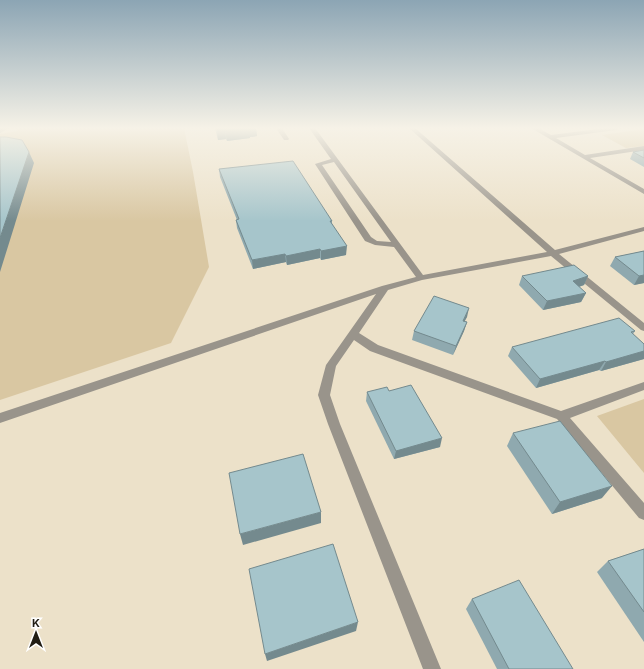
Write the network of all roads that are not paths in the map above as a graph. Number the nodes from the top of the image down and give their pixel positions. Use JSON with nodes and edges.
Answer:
{"nodes":[{"id":1,"x":447,"y":159,"type":"edge"},
{"id":2,"x":588,"y":159,"type":"edge"},
{"id":3,"x":336,"y":160,"type":"joint"},
{"id":4,"x":644,"y":192,"type":"edge"},
{"id":5,"x":644,"y":229,"type":"edge"},
{"id":6,"x":397,"y":245,"type":"junction"},
{"id":7,"x":553,"y":253,"type":"junction"},
{"id":8,"x":421,"y":278,"type":"junction"},
{"id":9,"x":385,"y":288,"type":"junction"},
{"id":10,"x":644,"y":328,"type":"edge"},
{"id":11,"x":353,"y":334,"type":"junction"},
{"id":12,"x":644,"y":386,"type":"edge"},
{"id":13,"x":561,"y":416,"type":"junction"},
{"id":14,"x":0,"y":418,"type":"edge"},
{"id":15,"x":644,"y":513,"type":"edge"},
{"id":16,"x":432,"y":669,"type":"edge"}],
"edges":[{"from":1,"to":7,"type":"street"},
{"from":2,"to":4,"type":"street"},
{"from":3,"to":6,"type":"street"},
{"from":3,"to":6,"type":"street"},
{"from":5,"to":7,"type":"street"},
{"from":6,"to":8,"type":"street"},
{"from":7,"to":8,"type":"street"},
{"from":7,"to":10,"type":"street"},
{"from":8,"to":9,"type":"street"},
{"from":9,"to":11,"type":"street"},
{"from":9,"to":14,"type":"street"},
{"from":11,"to":13,"type":"street"},
{"from":11,"to":16,"type":"street"},
{"from":12,"to":13,"type":"street"},
{"from":13,"to":15,"type":"street"}]}
